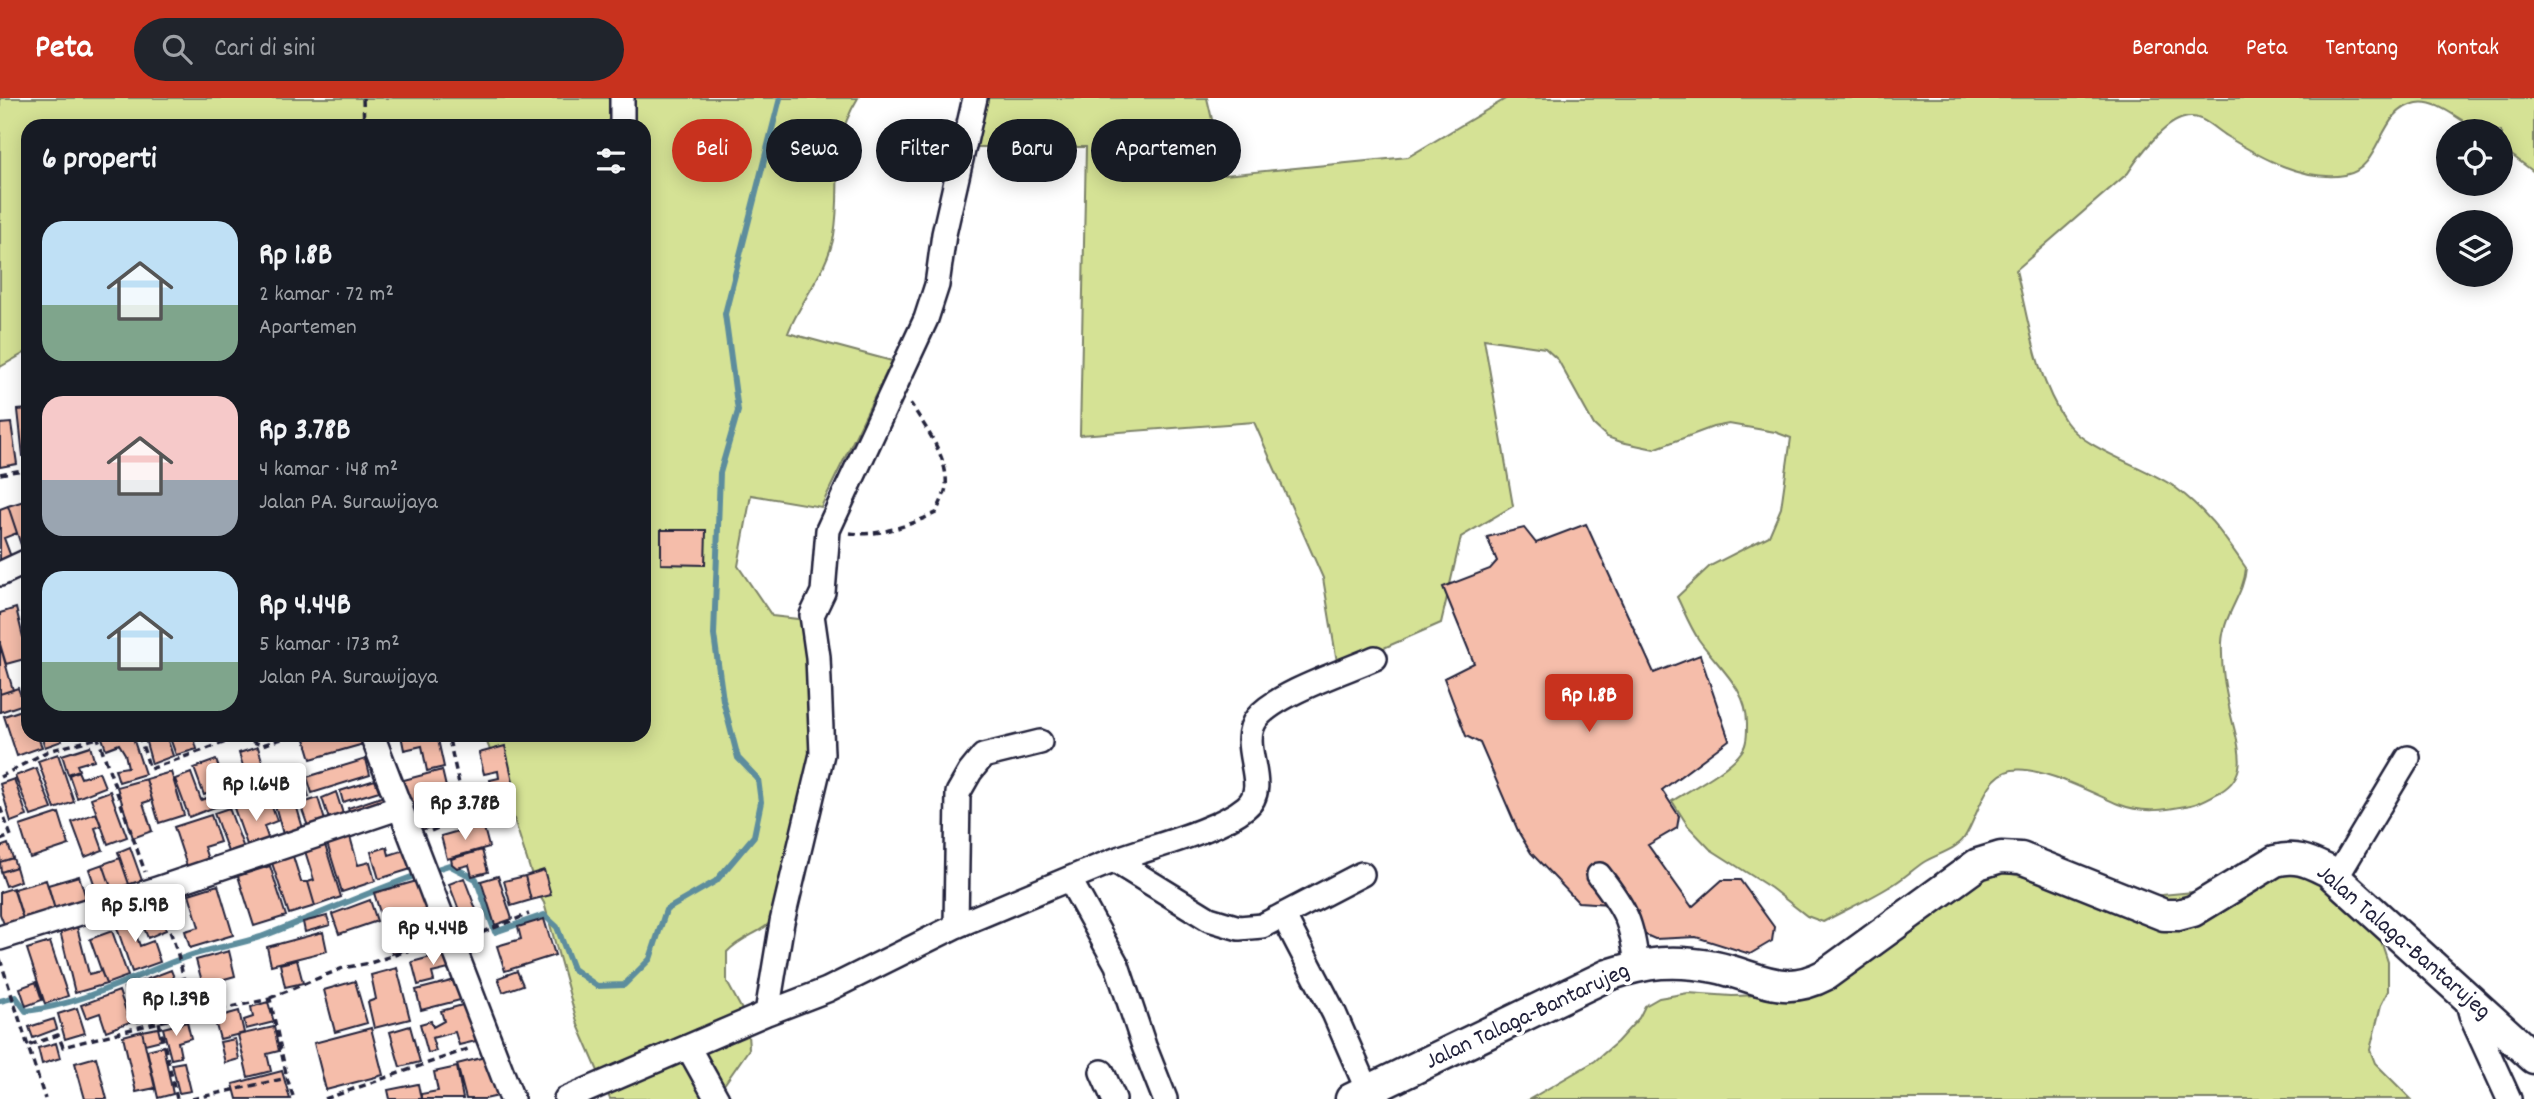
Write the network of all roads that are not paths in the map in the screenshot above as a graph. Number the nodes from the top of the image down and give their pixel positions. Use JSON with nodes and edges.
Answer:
{"nodes":[{"id":1,"x":622,"y":98,"type":"edge"},
{"id":2,"x":975,"y":98,"type":"edge"},
{"id":3,"x":622,"y":119,"type":"edge"},
{"id":4,"x":21,"y":564,"type":"edge"},
{"id":5,"x":0,"y":574,"type":"edge"},
{"id":6,"x":1375,"y":658,"type":"dead end"},
{"id":7,"x":375,"y":742,"type":"edge"},
{"id":8,"x":1040,"y":742,"type":"dead end"},
{"id":9,"x":2408,"y":758,"type":"dead end"},
{"id":10,"x":401,"y":807,"type":"junction"},
{"id":11,"x":1115,"y":861,"type":"junction"},
{"id":12,"x":1363,"y":874,"type":"dead end"},
{"id":13,"x":1599,"y":875,"type":"dead end"},
{"id":14,"x":2336,"y":878,"type":"junction"},
{"id":15,"x":1070,"y":880,"type":"junction"},
{"id":16,"x":1283,"y":915,"type":"junction"},
{"id":17,"x":956,"y":926,"type":"junction"},
{"id":18,"x":0,"y":938,"type":"edge"},
{"id":19,"x":1637,"y":966,"type":"junction"},
{"id":20,"x":2466,"y":996,"type":"junction"},
{"id":21,"x":767,"y":1013,"type":"junction"},
{"id":22,"x":688,"y":1047,"type":"junction"},
{"id":23,"x":2534,"y":1058,"type":"edge"},
{"id":24,"x":1102,"y":1072,"type":"dead end"},
{"id":25,"x":1359,"y":1095,"type":"edge"},
{"id":26,"x":512,"y":1099,"type":"edge"},
{"id":27,"x":566,"y":1099,"type":"edge"},
{"id":28,"x":717,"y":1099,"type":"edge"},
{"id":29,"x":1114,"y":1099,"type":"edge"},
{"id":30,"x":1165,"y":1099,"type":"edge"},
{"id":31,"x":2509,"y":1099,"type":"edge"}],
"edges":[{"from":1,"to":3,"type":"street"},
{"from":2,"to":21,"type":"street"},
{"from":4,"to":5,"type":"street"},
{"from":6,"to":11,"type":"street"},
{"from":7,"to":10,"type":"street"},
{"from":8,"to":17,"type":"street"},
{"from":9,"to":14,"type":"street"},
{"from":10,"to":18,"type":"street"},
{"from":10,"to":26,"type":"street"},
{"from":11,"to":15,"type":"street"},
{"from":11,"to":16,"type":"street"},
{"from":12,"to":16,"type":"street"},
{"from":13,"to":19,"type":"street"},
{"from":14,"to":19,"type":"main road","name":"Jalan Talaga-Bantarujeg"},
{"from":14,"to":20,"type":"main road","name":"Jalan Talaga-Bantarujeg"},
{"from":15,"to":17,"type":"street"},
{"from":15,"to":30,"type":"street"},
{"from":16,"to":25,"type":"street"},
{"from":17,"to":21,"type":"street"},
{"from":19,"to":25,"type":"main road","name":"Jalan Talaga-Bantarujeg"},
{"from":20,"to":23,"type":"main road","name":"Jalan Talaga-Bantarujeg"},
{"from":20,"to":31,"type":"street"},
{"from":21,"to":22,"type":"street"},
{"from":22,"to":27,"type":"street"},
{"from":22,"to":28,"type":"street"},
{"from":24,"to":29,"type":"street"}]}
